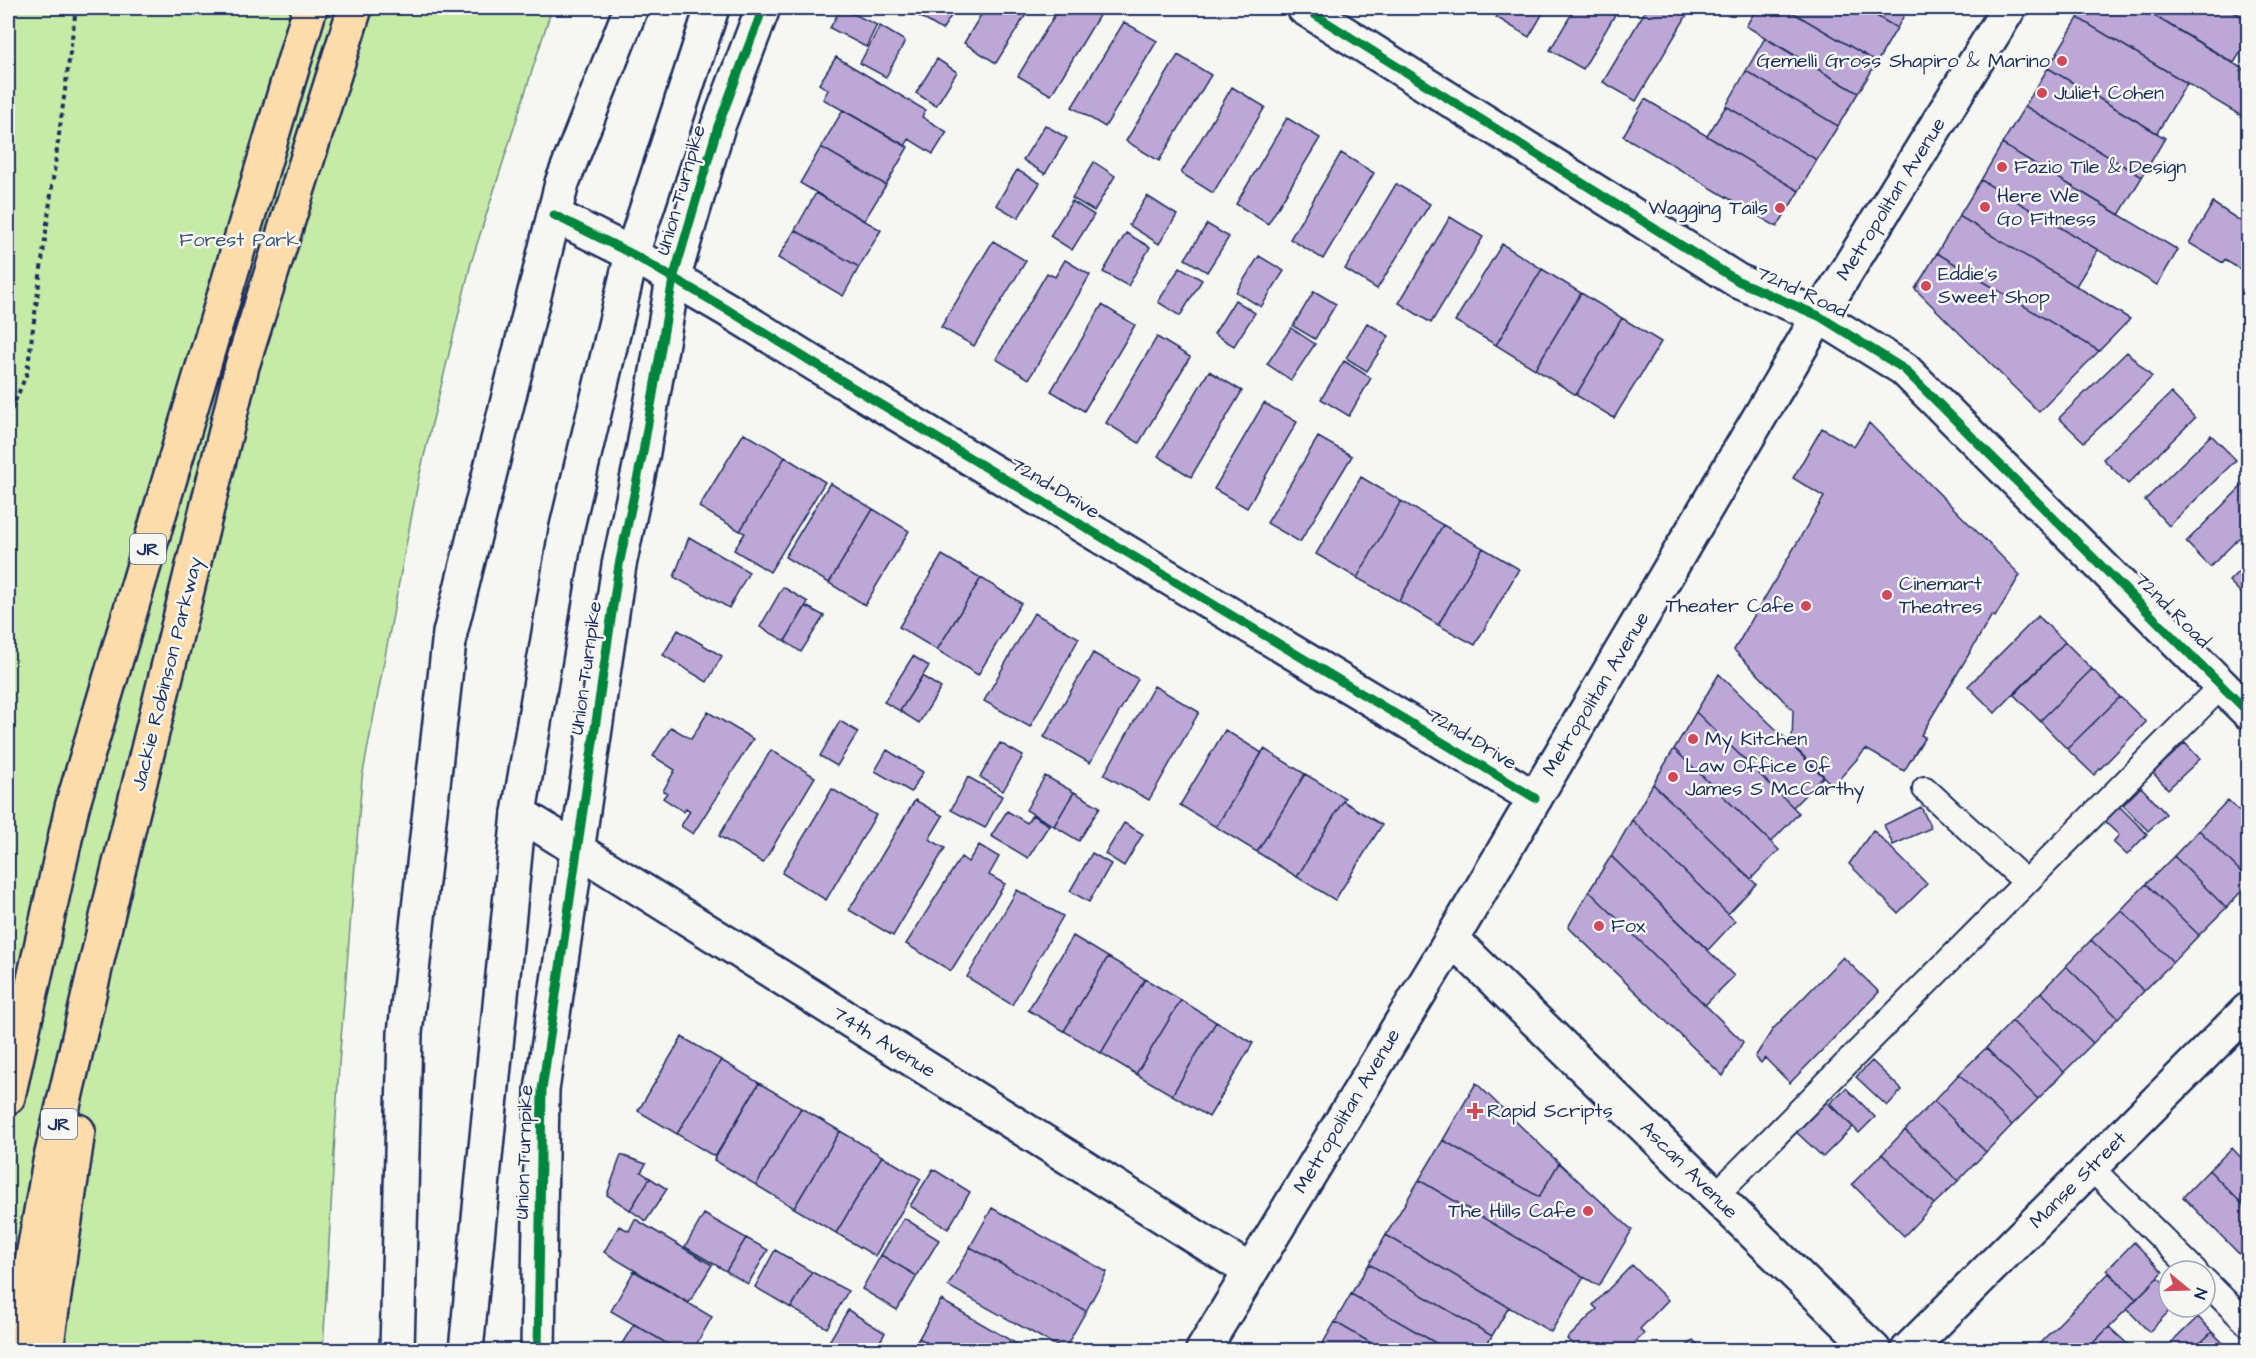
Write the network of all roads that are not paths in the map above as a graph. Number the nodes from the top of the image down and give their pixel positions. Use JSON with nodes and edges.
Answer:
{"nodes":[{"id":1,"x":310,"y":8,"type":"edge"},
{"id":2,"x":355,"y":8,"type":"edge"},
{"id":3,"x":631,"y":8,"type":"edge"},
{"id":4,"x":712,"y":8,"type":"edge"},
{"id":5,"x":763,"y":8,"type":"edge"},
{"id":6,"x":1304,"y":8,"type":"edge"},
{"id":7,"x":2009,"y":8,"type":"edge"},
{"id":8,"x":554,"y":214,"type":"junction"},
{"id":9,"x":632,"y":254,"type":"junction"},
{"id":10,"x":674,"y":279,"type":"junction"},
{"id":11,"x":1819,"y":316,"type":"junction"},
{"id":12,"x":2222,"y":685,"type":"junction"},
{"id":13,"x":2248,"y":711,"type":"edge"},
{"id":14,"x":1925,"y":789,"type":"dead end"},
{"id":15,"x":1535,"y":798,"type":"junction"},
{"id":16,"x":519,"y":813,"type":"junction"},
{"id":17,"x":578,"y":849,"type":"junction"},
{"id":18,"x":2026,"y":882,"type":"junction"},
{"id":19,"x":111,"y":900,"type":"junction"},
{"id":20,"x":1452,"y":939,"type":"junction"},
{"id":21,"x":2248,"y":1010,"type":"edge"},
{"id":22,"x":8,"y":1097,"type":"edge"},
{"id":23,"x":2091,"y":1168,"type":"junction"},
{"id":24,"x":1715,"y":1196,"type":"junction"},
{"id":25,"x":2183,"y":1259,"type":"edge"},
{"id":26,"x":1250,"y":1271,"type":"junction"},
{"id":27,"x":2217,"y":1293,"type":"edge"},
{"id":28,"x":2248,"y":1324,"type":"edge"},
{"id":29,"x":16,"y":1350,"type":"edge"},
{"id":30,"x":46,"y":1350,"type":"edge"},
{"id":31,"x":397,"y":1350,"type":"edge"},
{"id":32,"x":466,"y":1350,"type":"edge"},
{"id":33,"x":538,"y":1350,"type":"edge"},
{"id":34,"x":1203,"y":1350,"type":"edge"},
{"id":35,"x":1874,"y":1350,"type":"edge"},
{"id":36,"x":1908,"y":1350,"type":"edge"}],
"edges":[{"from":1,"to":22,"type":"highway","number":"JR"},
{"from":2,"to":19,"type":"highway","name":"Jackie Robinson Parkway","number":"JR"},
{"from":3,"to":8,"type":"street"},
{"from":4,"to":9,"type":"street","name":"Union Turnpike"},
{"from":5,"to":10,"type":"street","name":"Union Turnpike"},
{"from":6,"to":11,"type":"street","name":"72nd Road"},
{"from":7,"to":11,"type":"street","name":"Metropolitan Avenue"},
{"from":8,"to":9,"type":"street","name":"72nd Drive"},
{"from":8,"to":31,"type":"street"},
{"from":9,"to":10,"type":"street","name":"72nd Drive"},
{"from":9,"to":16,"type":"street","name":"Union Turnpike"},
{"from":10,"to":15,"type":"street","name":"72nd Drive"},
{"from":10,"to":17,"type":"street","name":"Union Turnpike"},
{"from":11,"to":12,"type":"street","name":"72nd Road"},
{"from":11,"to":15,"type":"street","name":"Metropolitan Avenue"},
{"from":12,"to":13,"type":"street","name":"72nd Road"},
{"from":12,"to":18,"type":"lane"},
{"from":14,"to":18,"type":"lane"},
{"from":15,"to":20,"type":"street","name":"Metropolitan Avenue"},
{"from":16,"to":17,"type":"street","name":"74th Avenue"},
{"from":16,"to":32,"type":"street","name":"Union Turnpike"},
{"from":17,"to":26,"type":"street","name":"74th Avenue"},
{"from":17,"to":33,"type":"street","name":"Union Turnpike"},
{"from":18,"to":24,"type":"lane"},
{"from":19,"to":29,"type":"highway","name":"Jackie Robinson Parkway","number":"JR"},
{"from":19,"to":30,"type":"highway"},
{"from":20,"to":24,"type":"street","name":"Ascan Avenue"},
{"from":20,"to":26,"type":"street","name":"Metropolitan Avenue"},
{"from":21,"to":23,"type":"street","name":"Manse Street"},
{"from":23,"to":25,"type":"lane"},
{"from":23,"to":36,"type":"street","name":"Manse Street"},
{"from":24,"to":35,"type":"street","name":"Ascan Avenue"},
{"from":26,"to":34,"type":"street","name":"Metropolitan Avenue"},
{"from":27,"to":28,"type":"lane"}]}
